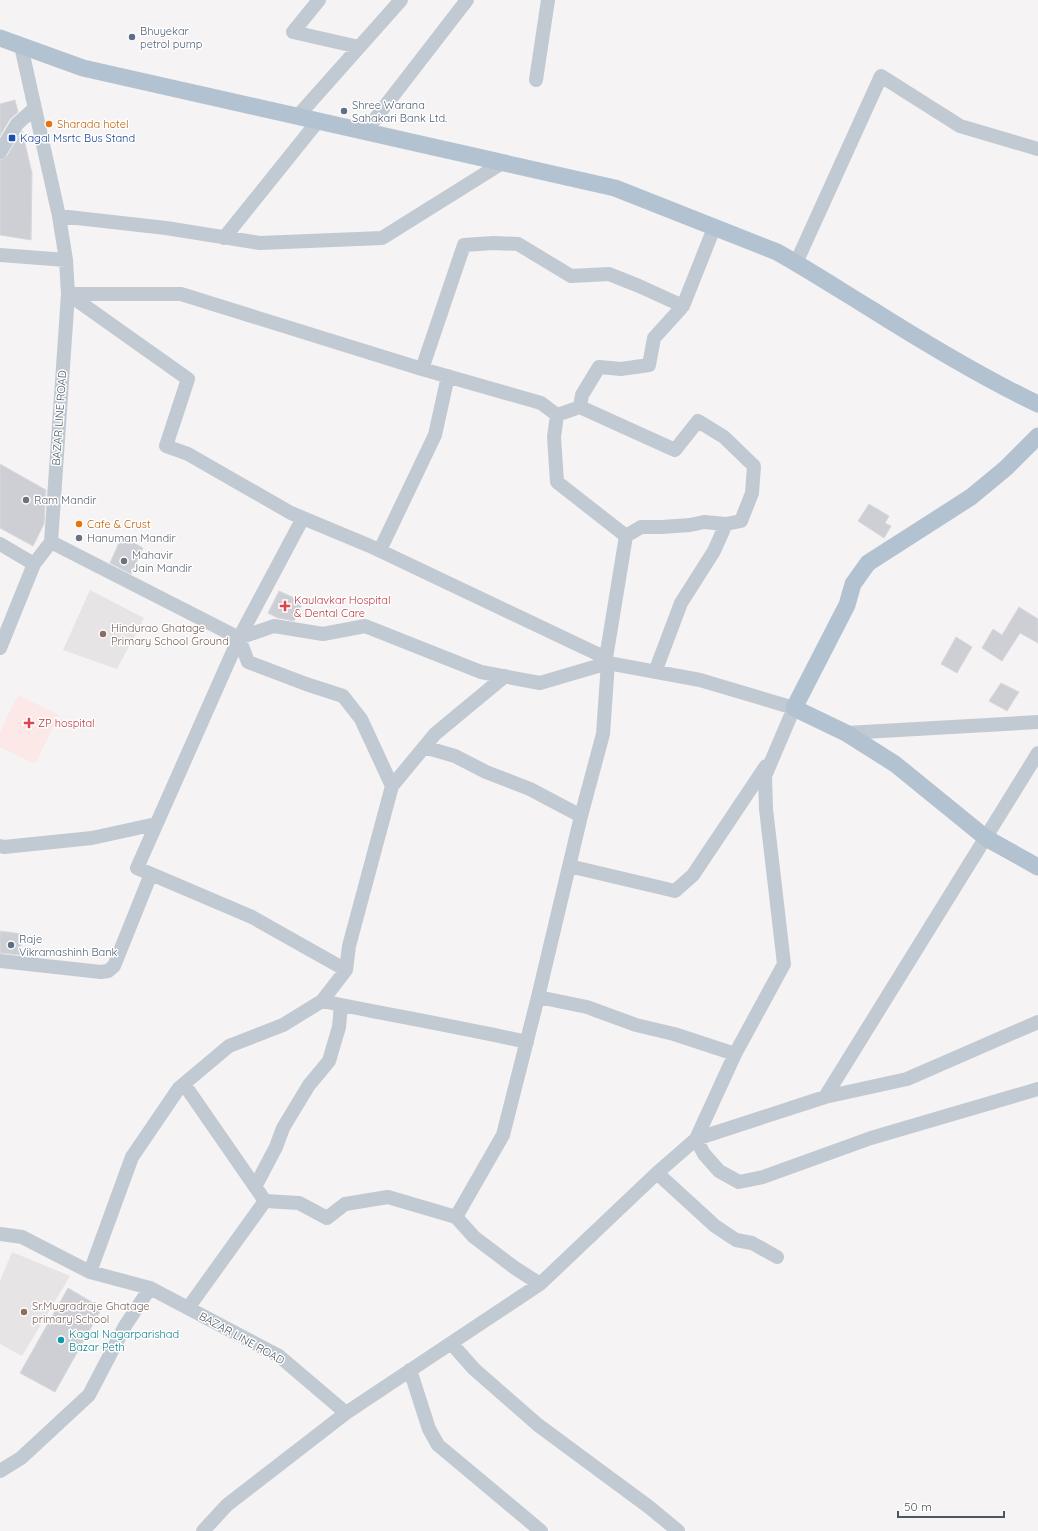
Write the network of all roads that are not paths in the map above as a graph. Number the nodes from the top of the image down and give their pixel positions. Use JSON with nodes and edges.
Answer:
{"nodes":[{"id":1,"x":319,"y":0,"type":"edge"},
{"id":2,"x":401,"y":0,"type":"edge"},
{"id":3,"x":467,"y":0,"type":"edge"},
{"id":4,"x":548,"y":0,"type":"edge"},
{"id":5,"x":0,"y":38,"type":"edge"},
{"id":6,"x":21,"y":46,"type":"junction"},
{"id":7,"x":359,"y":47,"type":"junction"},
{"id":8,"x":536,"y":80,"type":"dead end"},
{"id":9,"x":35,"y":108,"type":"junction"},
{"id":10,"x":297,"y":117,"type":"junction"},
{"id":11,"x":318,"y":121,"type":"junction"},
{"id":12,"x":365,"y":132,"type":"junction"},
{"id":13,"x":1038,"y":149,"type":"edge"},
{"id":14,"x":0,"y":152,"type":"edge"},
{"id":15,"x":502,"y":163,"type":"junction"},
{"id":16,"x":59,"y":216,"type":"junction"},
{"id":17,"x":714,"y":228,"type":"junction"},
{"id":18,"x":224,"y":238,"type":"junction"},
{"id":19,"x":0,"y":255,"type":"edge"},
{"id":20,"x":66,"y":260,"type":"junction"},
{"id":21,"x":796,"y":263,"type":"junction"},
{"id":22,"x":68,"y":294,"type":"junction"},
{"id":23,"x":683,"y":306,"type":"junction"},
{"id":24,"x":422,"y":369,"type":"junction"},
{"id":25,"x":448,"y":376,"type":"junction"},
{"id":26,"x":1038,"y":404,"type":"edge"},
{"id":27,"x":580,"y":407,"type":"junction"},
{"id":28,"x":557,"y":414,"type":"junction"},
{"id":29,"x":1038,"y":436,"type":"edge"},
{"id":30,"x":303,"y":518,"type":"junction"},
{"id":31,"x":726,"y":524,"type":"junction"},
{"id":32,"x":626,"y":536,"type":"junction"},
{"id":33,"x":51,"y":542,"type":"junction"},
{"id":34,"x":0,"y":544,"type":"edge"},
{"id":35,"x":380,"y":550,"type":"junction"},
{"id":36,"x":34,"y":564,"type":"junction"},
{"id":37,"x":2,"y":638,"type":"edge"},
{"id":38,"x":239,"y":638,"type":"junction"},
{"id":39,"x":608,"y":663,"type":"junction"},
{"id":40,"x":655,"y":672,"type":"junction"},
{"id":41,"x":505,"y":676,"type":"junction"},
{"id":42,"x":794,"y":708,"type":"junction"},
{"id":43,"x":1038,"y":722,"type":"edge"},
{"id":44,"x":846,"y":733,"type":"junction"},
{"id":45,"x":424,"y":747,"type":"junction"},
{"id":46,"x":775,"y":753,"type":"junction"},
{"id":47,"x":1038,"y":754,"type":"edge"},
{"id":48,"x":392,"y":786,"type":"junction"},
{"id":49,"x":581,"y":816,"type":"junction"},
{"id":50,"x":156,"y":824,"type":"junction"},
{"id":51,"x":986,"y":838,"type":"junction"},
{"id":52,"x":0,"y":846,"type":"edge"},
{"id":53,"x":569,"y":866,"type":"junction"},
{"id":54,"x":1038,"y":867,"type":"edge"},
{"id":55,"x":151,"y":874,"type":"junction"},
{"id":56,"x":0,"y":961,"type":"edge"},
{"id":57,"x":346,"y":970,"type":"junction"},
{"id":58,"x":538,"y":997,"type":"junction"},
{"id":59,"x":322,"y":1001,"type":"junction"},
{"id":60,"x":341,"y":1005,"type":"junction"},
{"id":61,"x":1038,"y":1022,"type":"edge"},
{"id":62,"x":527,"y":1042,"type":"junction"},
{"id":63,"x":735,"y":1054,"type":"junction"},
{"id":64,"x":184,"y":1084,"type":"junction"},
{"id":65,"x":1038,"y":1089,"type":"edge"},
{"id":66,"x":826,"y":1096,"type":"junction"},
{"id":67,"x":696,"y":1139,"type":"junction"},
{"id":68,"x":657,"y":1172,"type":"junction"},
{"id":69,"x":255,"y":1187,"type":"junction"},
{"id":70,"x":265,"y":1201,"type":"junction"},
{"id":71,"x":456,"y":1217,"type":"junction"},
{"id":72,"x":0,"y":1234,"type":"edge"},
{"id":73,"x":777,"y":1257,"type":"dead end"},
{"id":74,"x":90,"y":1272,"type":"junction"},
{"id":75,"x":540,"y":1284,"type":"junction"},
{"id":76,"x":150,"y":1288,"type":"junction"},
{"id":77,"x":188,"y":1308,"type":"junction"},
{"id":78,"x":451,"y":1343,"type":"junction"},
{"id":79,"x":410,"y":1370,"type":"junction"},
{"id":80,"x":346,"y":1413,"type":"junction"},
{"id":81,"x":0,"y":1471,"type":"edge"},
{"id":82,"x":203,"y":1531,"type":"edge"},
{"id":83,"x":541,"y":1531,"type":"edge"},
{"id":84,"x":678,"y":1531,"type":"edge"}],
"edges":[{"from":1,"to":7,"type":"street"},
{"from":2,"to":7,"type":"street"},
{"from":3,"to":12,"type":"street"},
{"from":4,"to":8,"type":"street"},
{"from":5,"to":6,"type":"main road"},
{"from":6,"to":9,"type":"street","name":"BAZAR LINE ROAD"},
{"from":6,"to":10,"type":"main road"},
{"from":7,"to":10,"type":"street"},
{"from":9,"to":14,"type":"street"},
{"from":9,"to":16,"type":"street","name":"BAZAR LINE ROAD"},
{"from":10,"to":11,"type":"main road"},
{"from":11,"to":12,"type":"main road"},
{"from":11,"to":18,"type":"street"},
{"from":12,"to":15,"type":"main road"},
{"from":13,"to":21,"type":"street"},
{"from":15,"to":17,"type":"main road"},
{"from":15,"to":18,"type":"street"},
{"from":16,"to":18,"type":"street"},
{"from":16,"to":20,"type":"street","name":"BAZAR LINE ROAD"},
{"from":17,"to":21,"type":"main road"},
{"from":17,"to":23,"type":"street"},
{"from":19,"to":20,"type":"street"},
{"from":20,"to":22,"type":"street","name":"BAZAR LINE ROAD"},
{"from":21,"to":26,"type":"main road"},
{"from":22,"to":24,"type":"street"},
{"from":22,"to":30,"type":"street"},
{"from":22,"to":33,"type":"street","name":"BAZAR LINE ROAD"},
{"from":23,"to":24,"type":"street"},
{"from":23,"to":27,"type":"street"},
{"from":24,"to":25,"type":"street"},
{"from":25,"to":28,"type":"street"},
{"from":25,"to":35,"type":"street"},
{"from":27,"to":28,"type":"street"},
{"from":27,"to":31,"type":"street"},
{"from":28,"to":32,"type":"street"},
{"from":29,"to":42,"type":"main road"},
{"from":30,"to":35,"type":"street"},
{"from":30,"to":38,"type":"street"},
{"from":31,"to":32,"type":"street"},
{"from":31,"to":40,"type":"street"},
{"from":32,"to":35,"type":"street"},
{"from":33,"to":36,"type":"street"},
{"from":33,"to":38,"type":"street"},
{"from":34,"to":36,"type":"street"},
{"from":36,"to":37,"type":"street"},
{"from":38,"to":41,"type":"street"},
{"from":38,"to":48,"type":"street"},
{"from":38,"to":50,"type":"street"},
{"from":39,"to":40,"type":"street"},
{"from":39,"to":41,"type":"street"},
{"from":39,"to":49,"type":"street"},
{"from":40,"to":42,"type":"street"},
{"from":41,"to":45,"type":"street"},
{"from":42,"to":44,"type":"main road"},
{"from":42,"to":46,"type":"street"},
{"from":43,"to":44,"type":"street"},
{"from":44,"to":51,"type":"main road"},
{"from":45,"to":48,"type":"street"},
{"from":45,"to":49,"type":"street"},
{"from":46,"to":53,"type":"street"},
{"from":46,"to":63,"type":"street"},
{"from":47,"to":51,"type":"street"},
{"from":48,"to":57,"type":"street"},
{"from":49,"to":53,"type":"street"},
{"from":50,"to":52,"type":"street"},
{"from":50,"to":55,"type":"street"},
{"from":51,"to":54,"type":"main road"},
{"from":51,"to":66,"type":"street"},
{"from":53,"to":58,"type":"street"},
{"from":55,"to":56,"type":"street"},
{"from":55,"to":57,"type":"street"},
{"from":57,"to":59,"type":"street"},
{"from":58,"to":62,"type":"street"},
{"from":58,"to":63,"type":"street"},
{"from":59,"to":60,"type":"street"},
{"from":59,"to":64,"type":"street"},
{"from":60,"to":62,"type":"street"},
{"from":60,"to":69,"type":"street"},
{"from":61,"to":66,"type":"street"},
{"from":62,"to":71,"type":"street"},
{"from":63,"to":67,"type":"street"},
{"from":64,"to":69,"type":"street"},
{"from":64,"to":74,"type":"street"},
{"from":65,"to":67,"type":"street"},
{"from":66,"to":67,"type":"street"},
{"from":67,"to":68,"type":"street"},
{"from":68,"to":73,"type":"street"},
{"from":68,"to":75,"type":"street"},
{"from":69,"to":70,"type":"street"},
{"from":70,"to":71,"type":"street"},
{"from":70,"to":77,"type":"street"},
{"from":71,"to":75,"type":"street"},
{"from":72,"to":74,"type":"street","name":"BAZAR LINE ROAD"},
{"from":74,"to":76,"type":"street","name":"BAZAR LINE ROAD"},
{"from":75,"to":78,"type":"street"},
{"from":76,"to":77,"type":"street","name":"BAZAR LINE ROAD"},
{"from":76,"to":81,"type":"street"},
{"from":77,"to":80,"type":"street","name":"BAZAR LINE ROAD"},
{"from":78,"to":79,"type":"street"},
{"from":78,"to":84,"type":"street"},
{"from":79,"to":80,"type":"street"},
{"from":79,"to":83,"type":"street"},
{"from":80,"to":82,"type":"street"}]}
